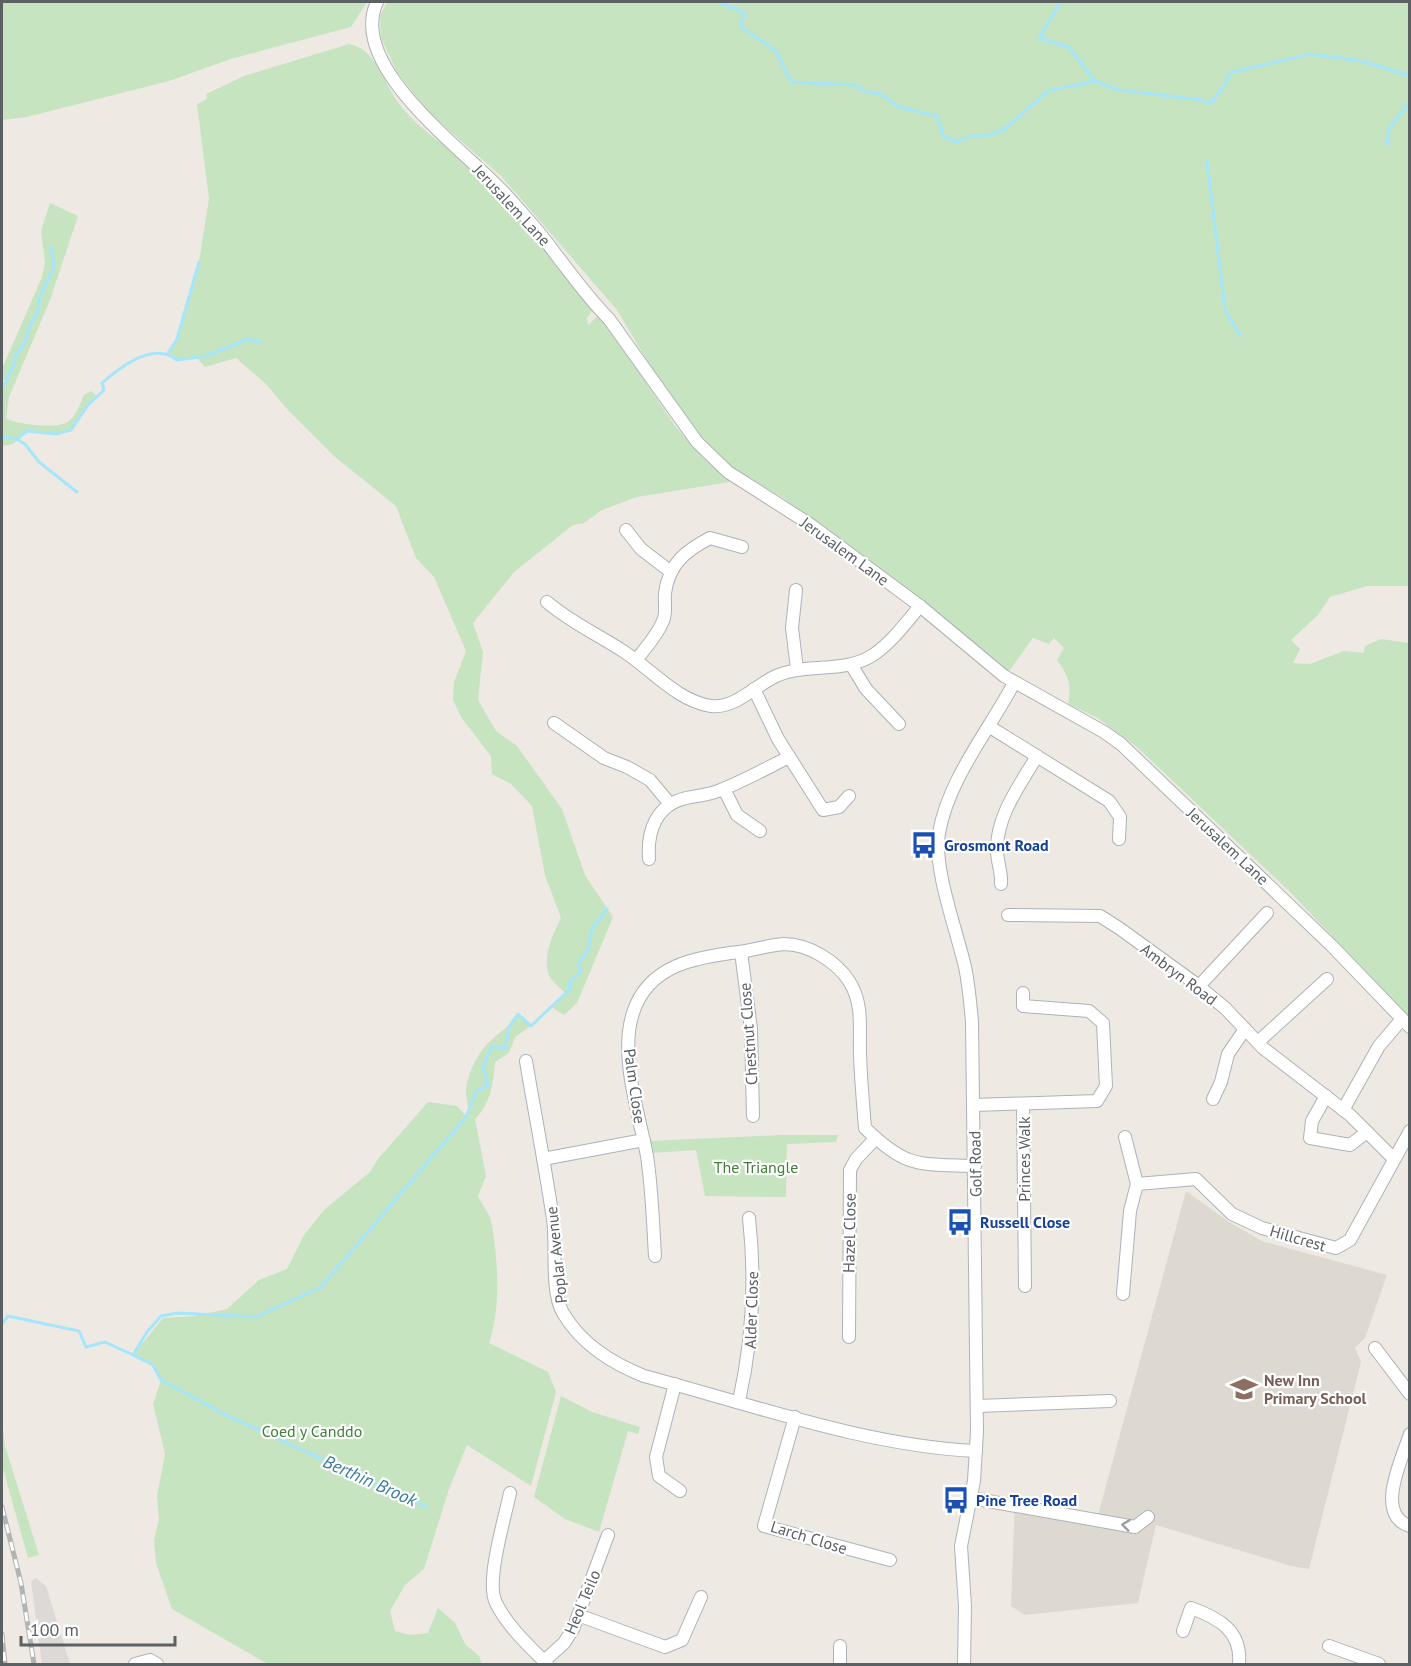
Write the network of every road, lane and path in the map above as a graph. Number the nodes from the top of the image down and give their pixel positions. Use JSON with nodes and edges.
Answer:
{"nodes":[{"id":1,"x":377,"y":2,"type":"edge"},
{"id":2,"x":626,"y":530,"type":"dead end"},
{"id":3,"x":742,"y":547,"type":"dead end"},
{"id":4,"x":671,"y":572,"type":"junction"},
{"id":5,"x":796,"y":590,"type":"dead end"},
{"id":6,"x":547,"y":602,"type":"dead end"},
{"id":7,"x":920,"y":606,"type":"junction"},
{"id":8,"x":637,"y":659,"type":"junction"},
{"id":9,"x":852,"y":666,"type":"junction"},
{"id":10,"x":797,"y":669,"type":"junction"},
{"id":11,"x":1014,"y":684,"type":"junction"},
{"id":12,"x":754,"y":689,"type":"junction"},
{"id":13,"x":554,"y":723,"type":"dead end"},
{"id":14,"x":899,"y":724,"type":"dead end"},
{"id":15,"x":990,"y":727,"type":"junction"},
{"id":16,"x":1037,"y":756,"type":"junction"},
{"id":17,"x":789,"y":757,"type":"junction"},
{"id":18,"x":724,"y":789,"type":"junction"},
{"id":19,"x":849,"y":796,"type":"dead end"},
{"id":20,"x":670,"y":804,"type":"junction"},
{"id":21,"x":760,"y":831,"type":"dead end"},
{"id":22,"x":1119,"y":838,"type":"dead end"},
{"id":23,"x":648,"y":859,"type":"dead end"},
{"id":24,"x":1001,"y":884,"type":"dead end"},
{"id":25,"x":1267,"y":912,"type":"dead end"},
{"id":26,"x":1008,"y":915,"type":"dead end"},
{"id":27,"x":741,"y":952,"type":"junction"},
{"id":28,"x":1327,"y":979,"type":"dead end"},
{"id":29,"x":1199,"y":986,"type":"junction"},
{"id":30,"x":1023,"y":993,"type":"dead end"},
{"id":31,"x":1406,"y":1023,"type":"edge"},
{"id":32,"x":1245,"y":1029,"type":"junction"},
{"id":33,"x":1258,"y":1042,"type":"junction"},
{"id":34,"x":526,"y":1061,"type":"dead end"},
{"id":35,"x":1326,"y":1095,"type":"junction"},
{"id":36,"x":1213,"y":1099,"type":"dead end"},
{"id":37,"x":1023,"y":1104,"type":"junction"},
{"id":38,"x":974,"y":1105,"type":"junction"},
{"id":39,"x":1343,"y":1110,"type":"junction"},
{"id":40,"x":753,"y":1116,"type":"dead end"},
{"id":41,"x":1410,"y":1131,"type":"edge"},
{"id":42,"x":1367,"y":1132,"type":"junction"},
{"id":43,"x":1125,"y":1137,"type":"dead end"},
{"id":44,"x":876,"y":1138,"type":"junction"},
{"id":45,"x":644,"y":1140,"type":"junction"},
{"id":46,"x":543,"y":1159,"type":"junction"},
{"id":47,"x":1394,"y":1159,"type":"junction"},
{"id":48,"x":975,"y":1166,"type":"junction"},
{"id":49,"x":1137,"y":1184,"type":"junction"},
{"id":50,"x":749,"y":1218,"type":"dead end"},
{"id":51,"x":655,"y":1256,"type":"dead end"},
{"id":52,"x":1025,"y":1286,"type":"dead end"},
{"id":53,"x":1123,"y":1294,"type":"dead end"},
{"id":54,"x":849,"y":1337,"type":"dead end"},
{"id":55,"x":1375,"y":1348,"type":"dead end"},
{"id":56,"x":675,"y":1384,"type":"junction"},
{"id":57,"x":1410,"y":1394,"type":"edge"},
{"id":58,"x":739,"y":1401,"type":"junction"},
{"id":59,"x":1110,"y":1401,"type":"dead end"},
{"id":60,"x":977,"y":1406,"type":"junction"},
{"id":61,"x":795,"y":1417,"type":"junction"},
{"id":62,"x":1410,"y":1434,"type":"edge"},
{"id":63,"x":976,"y":1451,"type":"junction"},
{"id":64,"x":680,"y":1491,"type":"dead end"},
{"id":65,"x":510,"y":1493,"type":"dead end"},
{"id":66,"x":971,"y":1498,"type":"junction"},
{"id":67,"x":1148,"y":1518,"type":"dead end"},
{"id":68,"x":1410,"y":1526,"type":"edge"},
{"id":69,"x":608,"y":1535,"type":"dead end"},
{"id":70,"x":891,"y":1560,"type":"dead end"},
{"id":71,"x":701,"y":1597,"type":"dead end"},
{"id":72,"x":578,"y":1615,"type":"junction"},
{"id":73,"x":1183,"y":1631,"type":"dead end"},
{"id":74,"x":840,"y":1646,"type":"dead end"},
{"id":75,"x":1329,"y":1646,"type":"dead end"},
{"id":76,"x":545,"y":1663,"type":"edge"},
{"id":77,"x":135,"y":1665,"type":"edge"},
{"id":78,"x":157,"y":1665,"type":"edge"},
{"id":79,"x":840,"y":1665,"type":"edge"},
{"id":80,"x":964,"y":1665,"type":"edge"},
{"id":81,"x":1239,"y":1665,"type":"edge"},
{"id":82,"x":1379,"y":1665,"type":"edge"}],
"edges":[{"from":1,"to":7,"type":"street","name":"Jerusalem Lane"},
{"from":2,"to":4,"type":"street"},
{"from":3,"to":4,"type":"street"},
{"from":4,"to":8,"type":"street"},
{"from":5,"to":10,"type":"street"},
{"from":6,"to":8,"type":"street"},
{"from":7,"to":9,"type":"street"},
{"from":7,"to":11,"type":"street","name":"Jerusalem Lane"},
{"from":8,"to":12,"type":"street"},
{"from":9,"to":10,"type":"street"},
{"from":9,"to":14,"type":"street"},
{"from":10,"to":12,"type":"street"},
{"from":11,"to":15,"type":"street","name":"Golf Road"},
{"from":11,"to":31,"type":"street","name":"Jerusalem Lane"},
{"from":12,"to":17,"type":"street"},
{"from":13,"to":20,"type":"street"},
{"from":15,"to":16,"type":"street"},
{"from":15,"to":38,"type":"street","name":"Golf Road"},
{"from":16,"to":22,"type":"street"},
{"from":16,"to":24,"type":"street"},
{"from":17,"to":18,"type":"street"},
{"from":17,"to":19,"type":"street"},
{"from":18,"to":20,"type":"street"},
{"from":18,"to":21,"type":"street"},
{"from":20,"to":23,"type":"street"},
{"from":25,"to":29,"type":"street"},
{"from":26,"to":29,"type":"street","name":"Ambryn Road"},
{"from":27,"to":40,"type":"street","name":"Chestnut Close"},
{"from":27,"to":44,"type":"street","name":"Palm Close"},
{"from":27,"to":45,"type":"street","name":"Palm Close"},
{"from":28,"to":33,"type":"street"},
{"from":29,"to":32,"type":"street","name":"Ambryn Road"},
{"from":30,"to":37,"type":"street"},
{"from":31,"to":39,"type":"street"},
{"from":32,"to":33,"type":"street","name":"Ambryn Road"},
{"from":32,"to":36,"type":"street"},
{"from":33,"to":35,"type":"street","name":"Ambryn Road"},
{"from":34,"to":46,"type":"street","name":"Poplar Avenue"},
{"from":35,"to":39,"type":"street","name":"Ambryn Road"},
{"from":35,"to":42,"type":"street"},
{"from":37,"to":38,"type":"street"},
{"from":37,"to":52,"type":"street","name":"Princes Walk"},
{"from":38,"to":48,"type":"street","name":"Golf Road"},
{"from":39,"to":42,"type":"street","name":"Ambryn Road"},
{"from":41,"to":47,"type":"street","name":"Hillcrest"},
{"from":42,"to":47,"type":"street","name":"Ambryn Road"},
{"from":43,"to":49,"type":"street"},
{"from":44,"to":48,"type":"street"},
{"from":44,"to":54,"type":"street","name":"Hazel Close"},
{"from":45,"to":46,"type":"street"},
{"from":45,"to":51,"type":"street","name":"Palm Close"},
{"from":46,"to":56,"type":"street","name":"Poplar Avenue"},
{"from":47,"to":49,"type":"street","name":"Hillcrest"},
{"from":48,"to":60,"type":"street","name":"Golf Road"},
{"from":49,"to":53,"type":"street"},
{"from":50,"to":58,"type":"street","name":"Alder Close"},
{"from":55,"to":57,"type":"street"},
{"from":56,"to":58,"type":"street"},
{"from":56,"to":64,"type":"street"},
{"from":58,"to":61,"type":"street"},
{"from":59,"to":60,"type":"street"},
{"from":60,"to":63,"type":"street","name":"Golf Road"},
{"from":61,"to":63,"type":"street"},
{"from":61,"to":70,"type":"street","name":"Larch Close"},
{"from":62,"to":68,"type":"street"},
{"from":63,"to":66,"type":"street","name":"Golf Road"},
{"from":65,"to":76,"type":"street"},
{"from":67,"to":66,"type":"street","one_way":true},
{"from":66,"to":80,"type":"street","name":"Golf Road"},
{"from":69,"to":72,"type":"street","name":"Heol Teilo"},
{"from":71,"to":72,"type":"street"},
{"from":72,"to":76,"type":"street","name":"Heol Teilo"},
{"from":73,"to":81,"type":"street"},
{"from":74,"to":79,"type":"street"},
{"from":75,"to":82,"type":"street"},
{"from":77,"to":78,"type":"street"}]}
